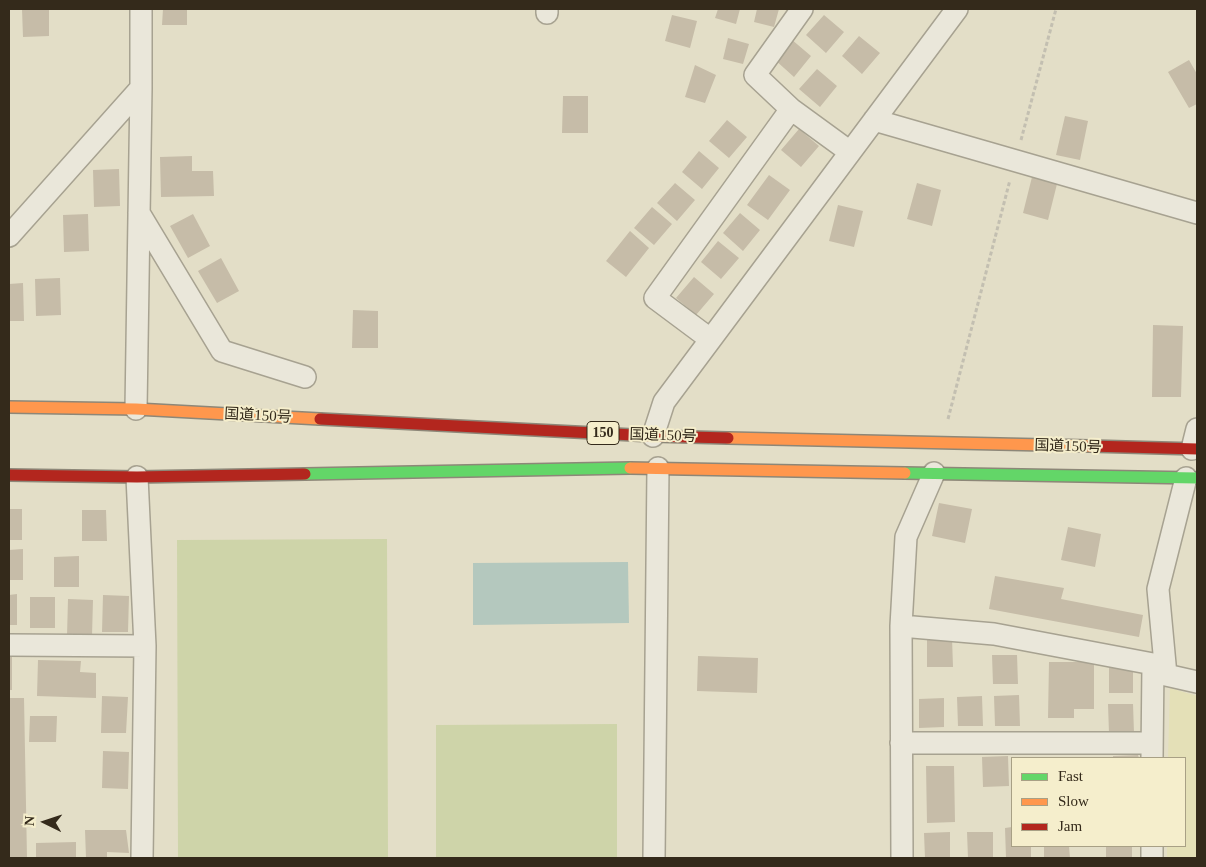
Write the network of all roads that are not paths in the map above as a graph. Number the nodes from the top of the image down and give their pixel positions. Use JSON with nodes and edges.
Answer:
{"nodes":[{"id":1,"x":141,"y":9,"type":"edge"},
{"id":2,"x":802,"y":9,"type":"edge"},
{"id":3,"x":957,"y":9,"type":"edge"},
{"id":4,"x":142,"y":88,"type":"junction"},
{"id":5,"x":791,"y":109,"type":"junction"},
{"id":6,"x":874,"y":120,"type":"junction"},
{"id":7,"x":850,"y":152,"type":"junction"},
{"id":8,"x":139,"y":213,"type":"junction"},
{"id":9,"x":1197,"y":213,"type":"edge"},
{"id":10,"x":9,"y":236,"type":"edge"},
{"id":11,"x":710,"y":339,"type":"junction"},
{"id":12,"x":305,"y":377,"type":"dead end"},
{"id":13,"x":9,"y":407,"type":"edge"},
{"id":14,"x":136,"y":409,"type":"junction"},
{"id":15,"x":653,"y":436,"type":"junction"},
{"id":16,"x":1195,"y":443,"type":"edge"},
{"id":17,"x":658,"y":468,"type":"junction"},
{"id":18,"x":934,"y":473,"type":"junction"},
{"id":19,"x":9,"y":475,"type":"edge"},
{"id":20,"x":137,"y":477,"type":"junction"},
{"id":21,"x":1192,"y":478,"type":"edge"},
{"id":22,"x":901,"y":626,"type":"junction"},
{"id":23,"x":9,"y":645,"type":"edge"},
{"id":24,"x":145,"y":646,"type":"junction"},
{"id":25,"x":1160,"y":669,"type":"junction"},
{"id":26,"x":1197,"y":682,"type":"edge"},
{"id":27,"x":901,"y":742,"type":"junction"},
{"id":28,"x":1152,"y":750,"type":"edge"},
{"id":29,"x":142,"y":858,"type":"edge"},
{"id":30,"x":654,"y":858,"type":"edge"},
{"id":31,"x":902,"y":858,"type":"edge"}],
"edges":[{"from":1,"to":4,"type":"street"},
{"from":2,"to":5,"type":"street"},
{"from":3,"to":6,"type":"street"},
{"from":4,"to":8,"type":"street"},
{"from":4,"to":10,"type":"street"},
{"from":5,"to":7,"type":"street"},
{"from":5,"to":11,"type":"street"},
{"from":6,"to":7,"type":"street"},
{"from":6,"to":9,"type":"street"},
{"from":7,"to":11,"type":"street"},
{"from":8,"to":12,"type":"street"},
{"from":8,"to":14,"type":"street"},
{"from":11,"to":15,"type":"street"},
{"from":13,"to":14,"type":"highway","name":"国道150号","number":"150"},
{"from":14,"to":15,"type":"highway","name":"国道150号","number":"150"},
{"from":15,"to":16,"type":"highway","name":"国道150号","number":"150"},
{"from":17,"to":18,"type":"highway","name":"国道150号"},
{"from":17,"to":20,"type":"highway","name":"国道150号"},
{"from":17,"to":30,"type":"street"},
{"from":18,"to":21,"type":"highway","name":"国道150号"},
{"from":18,"to":22,"type":"street"},
{"from":19,"to":20,"type":"highway","name":"国道150号"},
{"from":20,"to":24,"type":"street"},
{"from":21,"to":25,"type":"street"},
{"from":22,"to":25,"type":"street"},
{"from":22,"to":27,"type":"street"},
{"from":23,"to":24,"type":"street"},
{"from":24,"to":29,"type":"street"},
{"from":25,"to":26,"type":"street"},
{"from":25,"to":28,"type":"street"},
{"from":27,"to":28,"type":"street"},
{"from":27,"to":31,"type":"street"}]}
